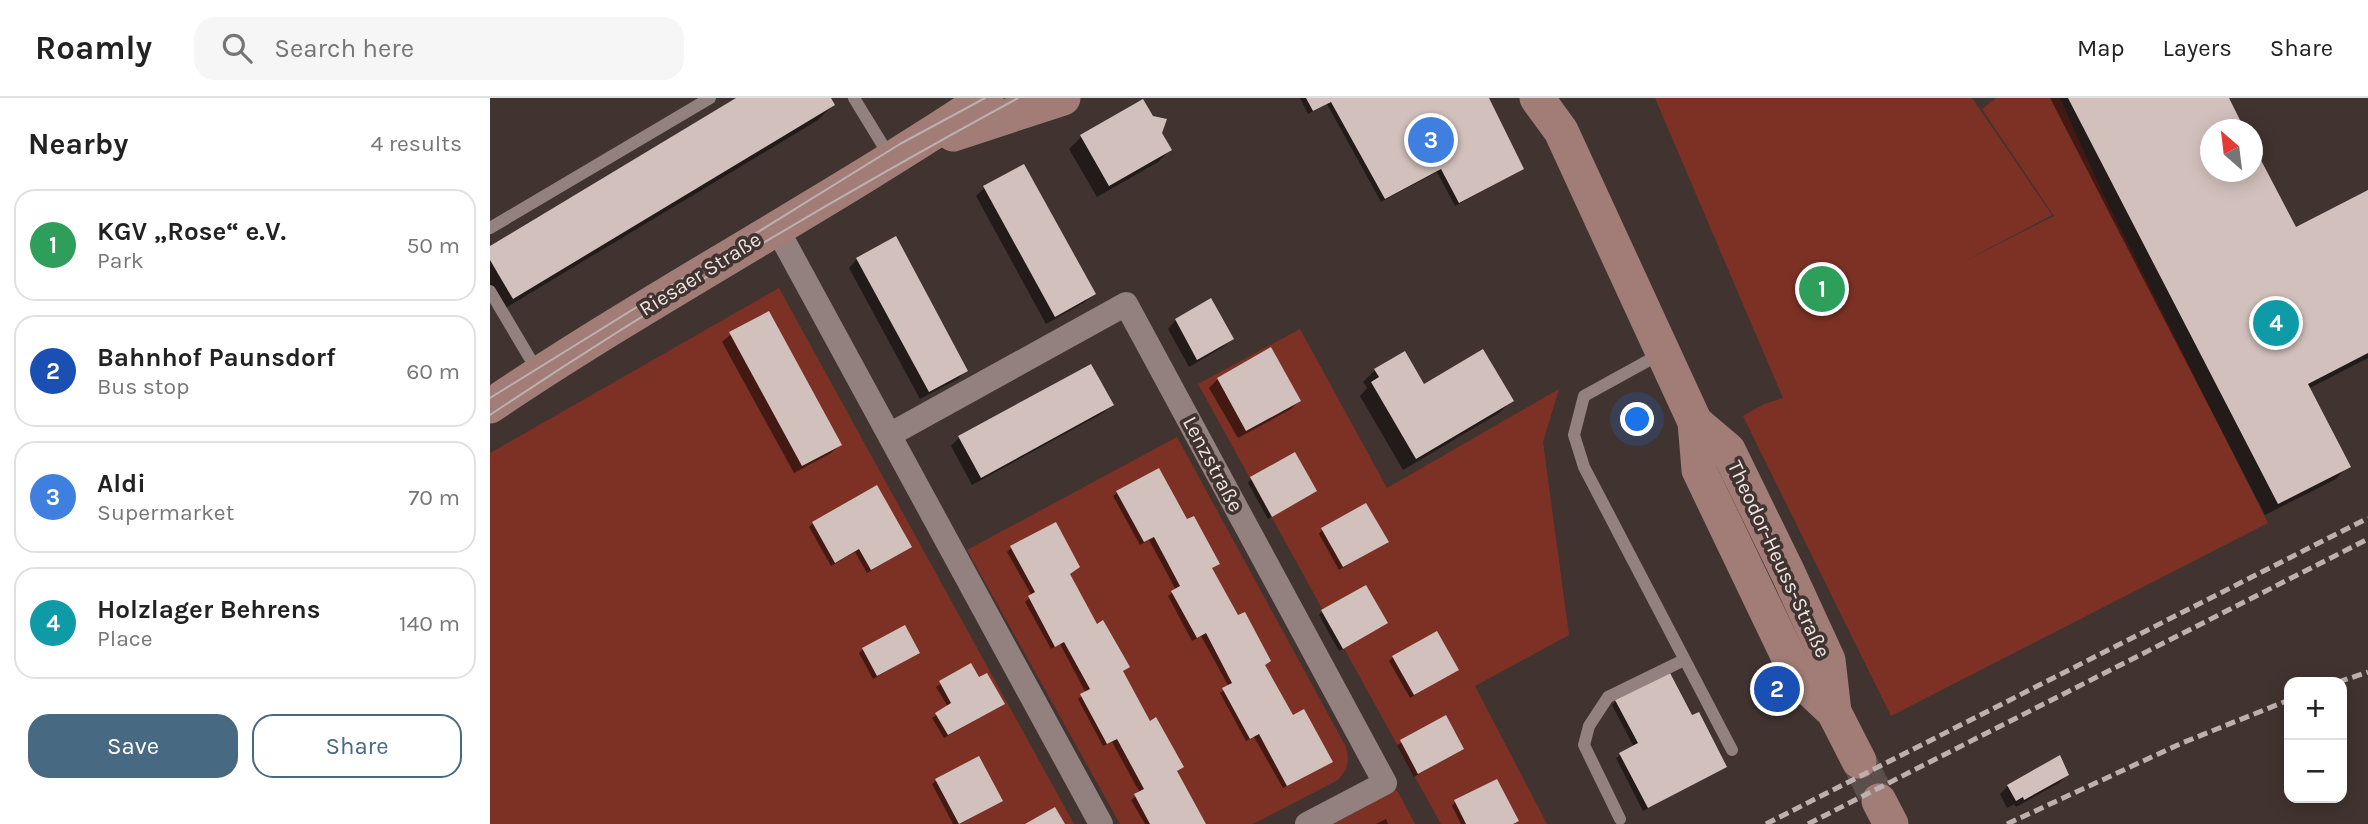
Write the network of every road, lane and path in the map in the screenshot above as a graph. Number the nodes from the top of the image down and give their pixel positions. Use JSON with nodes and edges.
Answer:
{"nodes":[{"id":1,"x":710,"y":98,"type":"edge"},
{"id":2,"x":854,"y":98,"type":"edge"},
{"id":3,"x":986,"y":98,"type":"edge"},
{"id":4,"x":1063,"y":98,"type":"edge"},
{"id":5,"x":1536,"y":98,"type":"edge"},
{"id":6,"x":1559,"y":115,"type":"edge"},
{"id":7,"x":902,"y":153,"type":"junction"},
{"id":8,"x":776,"y":227,"type":"junction"},
{"id":9,"x":490,"y":228,"type":"edge"},
{"id":10,"x":490,"y":291,"type":"edge"},
{"id":11,"x":1662,"y":353,"type":"junction"},
{"id":12,"x":538,"y":373,"type":"junction"},
{"id":13,"x":490,"y":406,"type":"edge"},
{"id":14,"x":891,"y":434,"type":"junction"},
{"id":15,"x":1684,"y":660,"type":"junction"},
{"id":16,"x":1732,"y":750,"type":"dead end"},
{"id":17,"x":1858,"y":761,"type":"tunnel mouth"},
{"id":18,"x":1620,"y":819,"type":"dead end"},
{"id":19,"x":1101,"y":824,"type":"edge"},
{"id":20,"x":1307,"y":824,"type":"edge"}],
"edges":[{"from":1,"to":9,"type":"lane"},
{"from":2,"to":7,"type":"lane"},
{"from":3,"to":7,"type":"main road","name":"Riesaer Straße"},
{"from":4,"to":7,"type":"main road","name":"Riesaer Straße"},
{"from":5,"to":6,"type":"main road","name":"Theodor-Heuss-Straße"},
{"from":6,"to":11,"type":"main road","name":"Theodor-Heuss-Straße"},
{"from":7,"to":8,"type":"main road","name":"Riesaer Straße"},
{"from":8,"to":12,"type":"main road","name":"Riesaer Straße"},
{"from":8,"to":14,"type":"street"},
{"from":10,"to":12,"type":"lane"},
{"from":11,"to":15,"type":"lane"},
{"from":11,"to":17,"type":"main road","name":"Theodor-Heuss-Straße"},
{"from":12,"to":13,"type":"main road","name":"Riesaer Straße"},
{"from":14,"to":19,"type":"street"},
{"from":14,"to":20,"type":"street","name":"Lenzstraße"},
{"from":15,"to":16,"type":"lane"},
{"from":15,"to":18,"type":"lane"}]}
